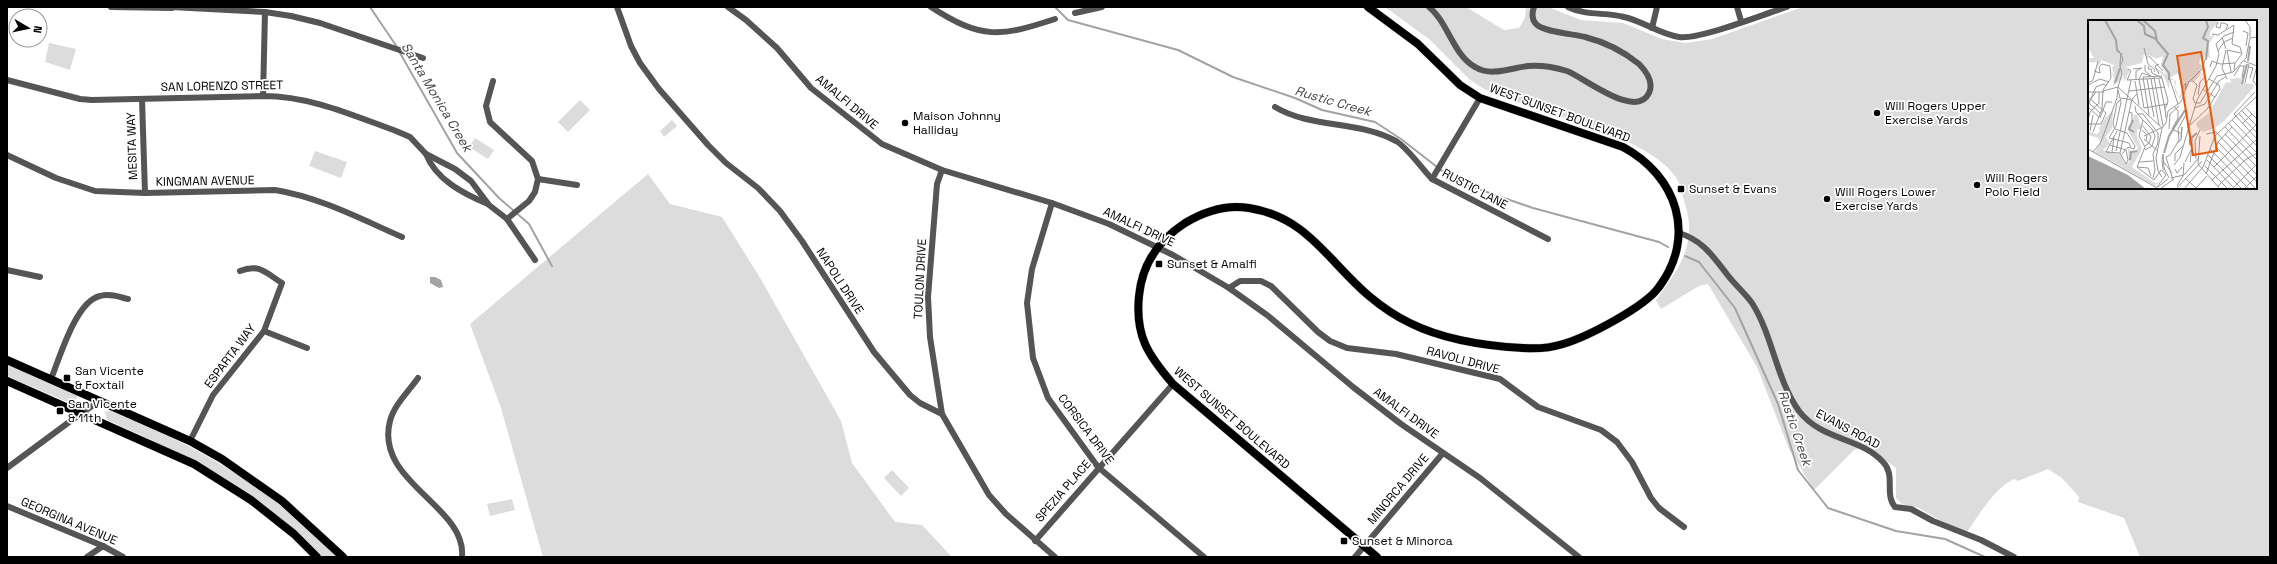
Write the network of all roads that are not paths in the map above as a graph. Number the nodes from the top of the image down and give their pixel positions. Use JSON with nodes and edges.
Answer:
{"nodes":[{"id":1,"x":111,"y":7,"type":"edge"},
{"id":2,"x":171,"y":7,"type":"edge"},
{"id":3,"x":617,"y":7,"type":"edge"},
{"id":4,"x":728,"y":7,"type":"edge"},
{"id":5,"x":931,"y":7,"type":"edge"},
{"id":6,"x":1102,"y":7,"type":"edge"},
{"id":7,"x":1368,"y":7,"type":"edge"},
{"id":8,"x":1429,"y":7,"type":"edge"},
{"id":9,"x":1534,"y":7,"type":"edge"},
{"id":10,"x":1568,"y":7,"type":"edge"},
{"id":11,"x":1657,"y":7,"type":"edge"},
{"id":12,"x":1737,"y":7,"type":"edge"},
{"id":13,"x":1787,"y":7,"type":"edge"},
{"id":14,"x":265,"y":12,"type":"junction"},
{"id":15,"x":1075,"y":13,"type":"dead end"},
{"id":16,"x":1056,"y":19,"type":"dead end"},
{"id":17,"x":1741,"y":21,"type":"junction"},
{"id":18,"x":1652,"y":28,"type":"junction"},
{"id":19,"x":423,"y":58,"type":"dead end"},
{"id":20,"x":7,"y":80,"type":"edge"},
{"id":21,"x":493,"y":81,"type":"dead end"},
{"id":22,"x":263,"y":96,"type":"junction"},
{"id":23,"x":142,"y":98,"type":"junction"},
{"id":24,"x":1480,"y":98,"type":"junction"},
{"id":25,"x":1275,"y":107,"type":"dead end"},
{"id":26,"x":426,"y":154,"type":"junction"},
{"id":27,"x":7,"y":155,"type":"edge"},
{"id":28,"x":942,"y":170,"type":"junction"},
{"id":29,"x":538,"y":179,"type":"junction"},
{"id":30,"x":1432,"y":179,"type":"junction"},
{"id":31,"x":577,"y":185,"type":"dead end"},
{"id":32,"x":145,"y":193,"type":"junction"},
{"id":33,"x":1052,"y":203,"type":"junction"},
{"id":34,"x":490,"y":205,"type":"junction"},
{"id":35,"x":507,"y":219,"type":"junction"},
{"id":36,"x":1679,"y":233,"type":"junction"},
{"id":37,"x":402,"y":237,"type":"dead end"},
{"id":38,"x":1548,"y":239,"type":"dead end"},
{"id":39,"x":1158,"y":247,"type":"junction"},
{"id":40,"x":535,"y":260,"type":"dead end"},
{"id":41,"x":7,"y":270,"type":"edge"},
{"id":42,"x":240,"y":272,"type":"dead end"},
{"id":43,"x":40,"y":277,"type":"dead end"},
{"id":44,"x":1229,"y":288,"type":"junction"},
{"id":45,"x":128,"y":299,"type":"dead end"},
{"id":46,"x":264,"y":331,"type":"junction"},
{"id":47,"x":307,"y":348,"type":"dead end"},
{"id":48,"x":7,"y":360,"type":"edge"},
{"id":49,"x":418,"y":378,"type":"dead end"},
{"id":50,"x":51,"y":379,"type":"junction"},
{"id":51,"x":7,"y":381,"type":"edge"},
{"id":52,"x":1173,"y":384,"type":"junction"},
{"id":53,"x":100,"y":401,"type":"junction"},
{"id":54,"x":80,"y":414,"type":"junction"},
{"id":55,"x":942,"y":414,"type":"junction"},
{"id":56,"x":190,"y":441,"type":"junction"},
{"id":57,"x":1443,"y":453,"type":"junction"},
{"id":58,"x":1098,"y":467,"type":"junction"},
{"id":59,"x":7,"y":468,"type":"edge"},
{"id":60,"x":7,"y":506,"type":"edge"},
{"id":61,"x":1684,"y":527,"type":"dead end"},
{"id":62,"x":1035,"y":541,"type":"junction"},
{"id":63,"x":103,"y":546,"type":"junction"},
{"id":64,"x":1364,"y":546,"type":"junction"},
{"id":65,"x":87,"y":557,"type":"edge"},
{"id":66,"x":123,"y":557,"type":"edge"},
{"id":67,"x":317,"y":557,"type":"edge"},
{"id":68,"x":343,"y":557,"type":"edge"},
{"id":69,"x":462,"y":557,"type":"edge"},
{"id":70,"x":1055,"y":557,"type":"edge"},
{"id":71,"x":1204,"y":557,"type":"edge"},
{"id":72,"x":1355,"y":557,"type":"edge"},
{"id":73,"x":1377,"y":557,"type":"edge"},
{"id":74,"x":1579,"y":557,"type":"edge"},
{"id":75,"x":2014,"y":557,"type":"edge"}],
"edges":[{"from":1,"to":2,"type":"street"},
{"from":2,"to":14,"type":"street"},
{"from":3,"to":55,"type":"street","name":"NAPOLI DRIVE"},
{"from":4,"to":28,"type":"street","name":"AMALFI DRIVE"},
{"from":5,"to":16,"type":"street"},
{"from":6,"to":15,"type":"street"},
{"from":7,"to":24,"type":"main road","name":"WEST SUNSET BOULEVARD"},
{"from":8,"to":9,"type":"street"},
{"from":10,"to":18,"type":"street"},
{"from":11,"to":18,"type":"street"},
{"from":12,"to":17,"type":"street"},
{"from":13,"to":17,"type":"street"},
{"from":14,"to":19,"type":"street"},
{"from":14,"to":22,"type":"street"},
{"from":17,"to":18,"type":"street"},
{"from":20,"to":23,"type":"street","name":"SAN LORENZO STREET"},
{"from":21,"to":29,"type":"street"},
{"from":22,"to":23,"type":"street","name":"SAN LORENZO STREET"},
{"from":22,"to":26,"type":"street","name":"SAN LORENZO STREET"},
{"from":23,"to":32,"type":"street","name":"MESITA WAY"},
{"from":24,"to":30,"type":"street","name":"RUSTIC LANE"},
{"from":24,"to":36,"type":"main road","name":"WEST SUNSET BOULEVARD"},
{"from":25,"to":30,"type":"street"},
{"from":26,"to":34,"type":"street","name":"SAN LORENZO STREET"},
{"from":26,"to":34,"type":"street","name":"SAN LORENZO STREET"},
{"from":27,"to":32,"type":"street","name":"KINGMAN AVENUE"},
{"from":28,"to":33,"type":"street","name":"AMALFI DRIVE"},
{"from":28,"to":55,"type":"street","name":"TOULON DRIVE"},
{"from":29,"to":31,"type":"street"},
{"from":29,"to":35,"type":"street"},
{"from":30,"to":38,"type":"street","name":"RUSTIC LANE"},
{"from":32,"to":37,"type":"street","name":"KINGMAN AVENUE"},
{"from":33,"to":39,"type":"street","name":"AMALFI DRIVE"},
{"from":33,"to":58,"type":"street","name":"CORSICA DRIVE"},
{"from":34,"to":35,"type":"street","name":"SAN LORENZO STREET"},
{"from":35,"to":40,"type":"street","name":"SAN LORENZO STREET"},
{"from":36,"to":39,"type":"main road","name":"WEST SUNSET BOULEVARD"},
{"from":36,"to":75,"type":"street","name":"EVANS ROAD"},
{"from":39,"to":44,"type":"street","name":"AMALFI DRIVE"},
{"from":39,"to":52,"type":"main road","name":"WEST SUNSET BOULEVARD"},
{"from":41,"to":43,"type":"street"},
{"from":42,"to":46,"type":"street","name":"ESPARTA WAY"},
{"from":44,"to":57,"type":"street","name":"AMALFI DRIVE"},
{"from":44,"to":61,"type":"street","name":"RAVOLI DRIVE"},
{"from":45,"to":50,"type":"street"},
{"from":46,"to":47,"type":"street"},
{"from":46,"to":56,"type":"street","name":"ESPARTA WAY"},
{"from":48,"to":50,"type":"main road"},
{"from":49,"to":69,"type":"street"},
{"from":50,"to":53,"type":"main road"},
{"from":51,"to":54,"type":"main road"},
{"from":52,"to":58,"type":"street","name":"SPEZIA PLACE"},
{"from":52,"to":64,"type":"main road","name":"WEST SUNSET BOULEVARD"},
{"from":53,"to":54,"type":"street"},
{"from":53,"to":56,"type":"main road"},
{"from":54,"to":59,"type":"street"},
{"from":54,"to":67,"type":"main road"},
{"from":55,"to":62,"type":"street"},
{"from":56,"to":68,"type":"main road"},
{"from":57,"to":64,"type":"street","name":"MINORCA DRIVE"},
{"from":57,"to":74,"type":"street","name":"AMALFI DRIVE"},
{"from":58,"to":62,"type":"street","name":"SPEZIA PLACE"},
{"from":58,"to":71,"type":"street","name":"CORSICA DRIVE"},
{"from":60,"to":63,"type":"street","name":"GEORGINA AVENUE"},
{"from":62,"to":70,"type":"street"},
{"from":63,"to":65,"type":"street"},
{"from":63,"to":66,"type":"street","name":"GEORGINA AVENUE"},
{"from":64,"to":72,"type":"street","name":"MINORCA DRIVE"},
{"from":64,"to":73,"type":"main road","name":"WEST SUNSET BOULEVARD"}]}
